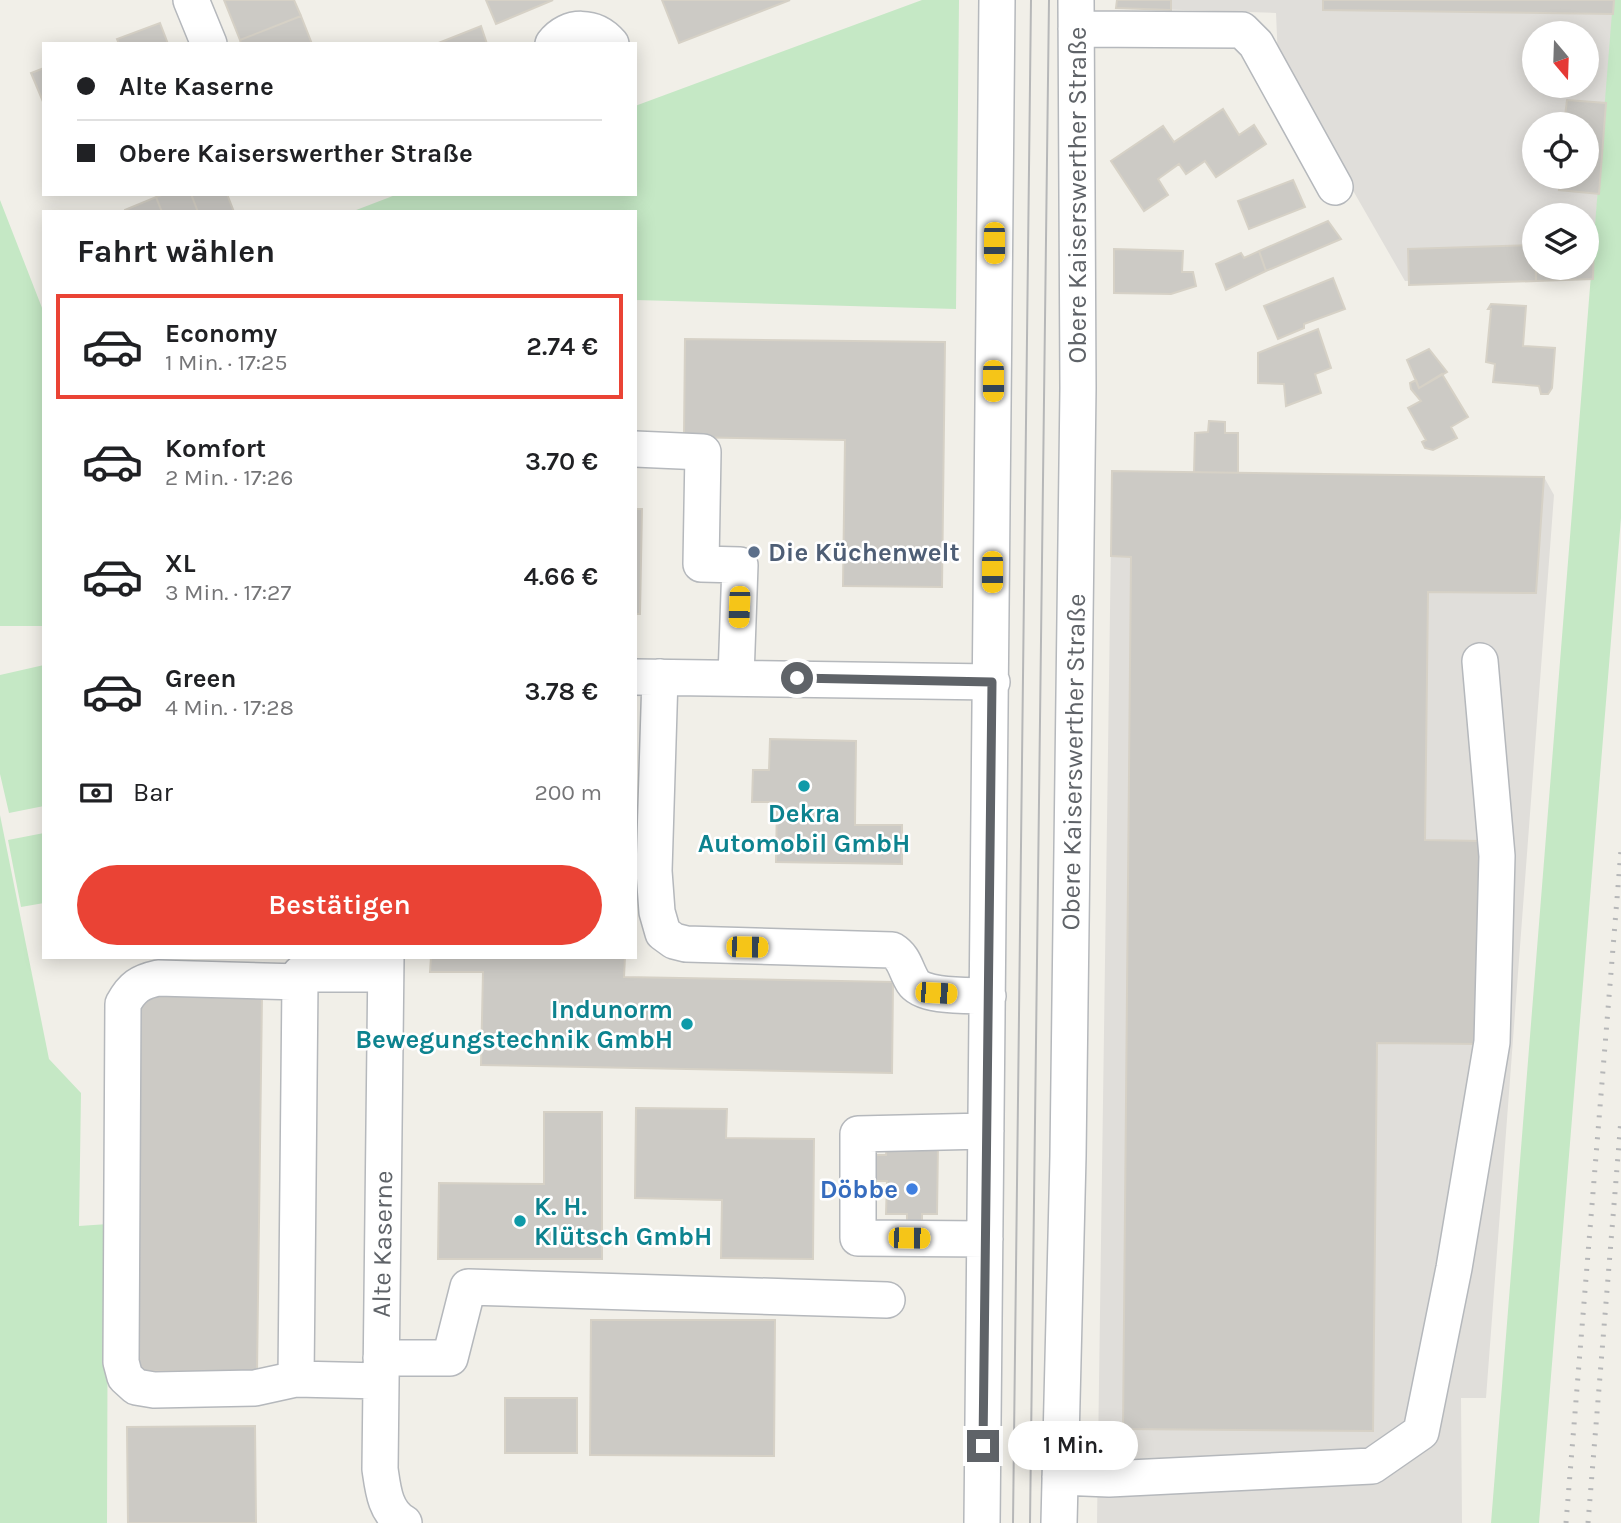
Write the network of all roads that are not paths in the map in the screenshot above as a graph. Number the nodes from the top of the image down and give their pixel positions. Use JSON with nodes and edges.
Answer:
{"nodes":[{"id":1,"x":191,"y":0,"type":"edge"},
{"id":2,"x":998,"y":0,"type":"edge"},
{"id":3,"x":1076,"y":14,"type":"edge"},
{"id":4,"x":596,"y":24,"type":"edge"},
{"id":5,"x":208,"y":42,"type":"edge"},
{"id":6,"x":554,"y":42,"type":"edge"},
{"id":7,"x":1335,"y":187,"type":"dead end"},
{"id":8,"x":637,"y":449,"type":"edge"},
{"id":9,"x":1480,"y":662,"type":"dead end"},
{"id":10,"x":648,"y":677,"type":"edge"},
{"id":11,"x":736,"y":677,"type":"junction"},
{"id":12,"x":992,"y":682,"type":"junction"},
{"id":13,"x":385,"y":965,"type":"edge"},
{"id":14,"x":300,"y":982,"type":"junction"},
{"id":15,"x":988,"y":996,"type":"junction"},
{"id":16,"x":986,"y":1131,"type":"junction"},
{"id":17,"x":985,"y":1239,"type":"junction"},
{"id":18,"x":887,"y":1300,"type":"dead end"},
{"id":19,"x":381,"y":1370,"type":"junction"},
{"id":20,"x":296,"y":1379,"type":"junction"},
{"id":21,"x":1060,"y":1477,"type":"junction"},
{"id":22,"x":404,"y":1523,"type":"edge"},
{"id":23,"x":982,"y":1523,"type":"edge"},
{"id":24,"x":1059,"y":1523,"type":"edge"}],
"edges":[{"from":1,"to":5,"type":"street"},
{"from":2,"to":12,"type":"street"},
{"from":3,"to":7,"type":"street"},
{"from":3,"to":21,"type":"street","name":"Obere Kaiserswerther Straße"},
{"from":4,"to":6,"type":"street"},
{"from":8,"to":11,"type":"street"},
{"from":9,"to":21,"type":"street"},
{"from":10,"to":11,"type":"street"},
{"from":10,"to":15,"type":"street"},
{"from":11,"to":12,"type":"street"},
{"from":12,"to":15,"type":"street"},
{"from":13,"to":14,"type":"street"},
{"from":13,"to":19,"type":"street","name":"Alte Kaserne"},
{"from":14,"to":20,"type":"street"},
{"from":14,"to":20,"type":"street"},
{"from":15,"to":16,"type":"street"},
{"from":16,"to":17,"type":"street"},
{"from":16,"to":17,"type":"street"},
{"from":17,"to":23,"type":"street"},
{"from":18,"to":19,"type":"street"},
{"from":19,"to":20,"type":"street"},
{"from":19,"to":22,"type":"street","name":"Alte Kaserne"},
{"from":21,"to":24,"type":"street","name":"Obere Kaiserswerther Straße"}]}
